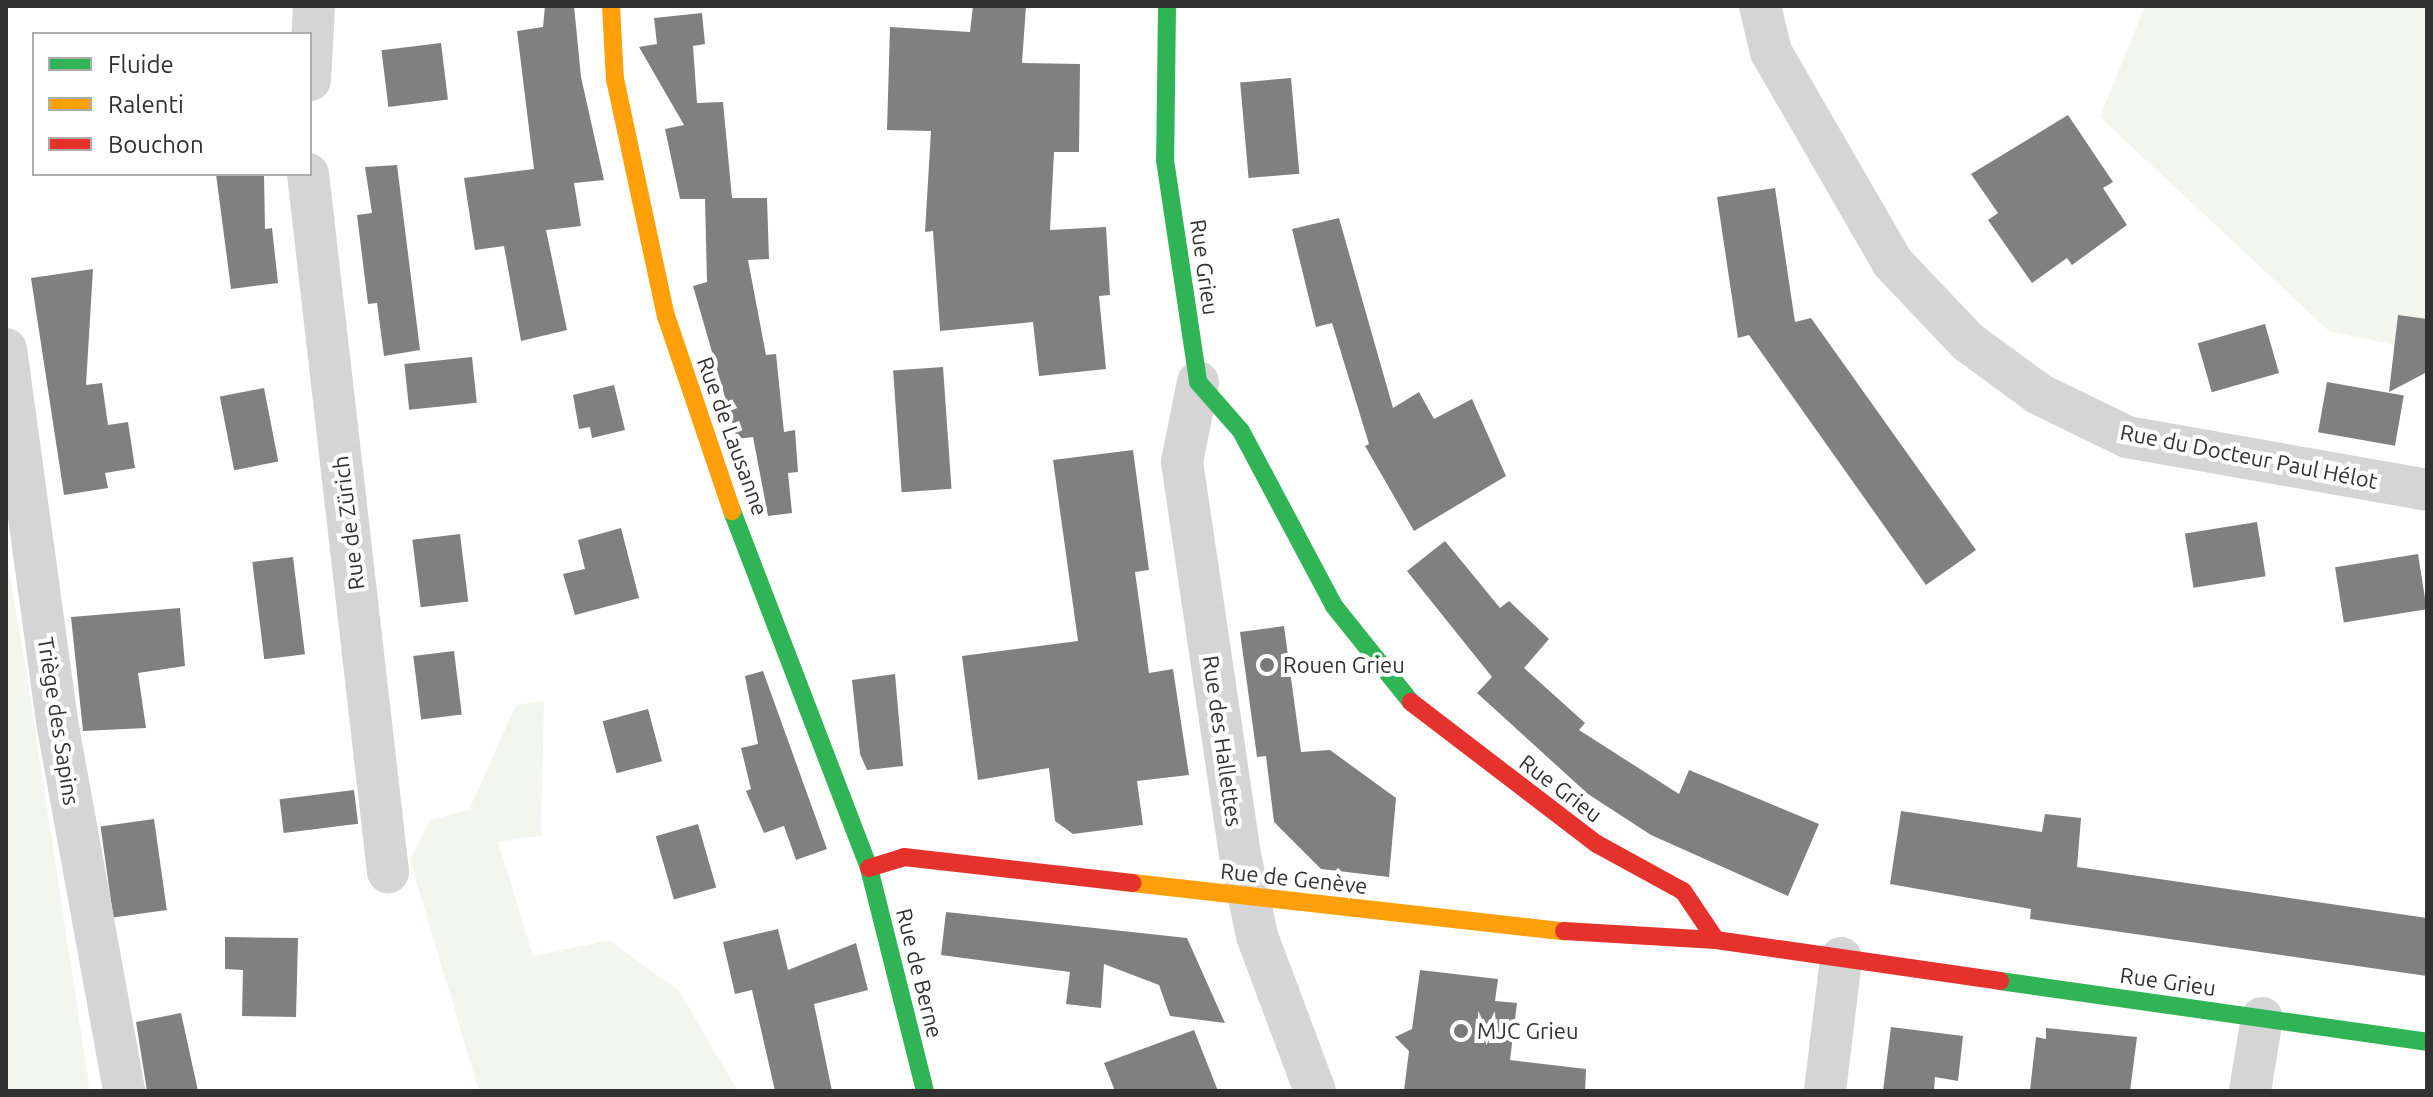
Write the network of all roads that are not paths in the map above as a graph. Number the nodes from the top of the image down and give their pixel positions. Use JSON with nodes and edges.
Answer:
{"nodes":[{"id":1,"x":314,"y":6,"type":"edge"},
{"id":2,"x":611,"y":6,"type":"edge"},
{"id":3,"x":1167,"y":6,"type":"edge"},
{"id":4,"x":1760,"y":6,"type":"edge"},
{"id":5,"x":312,"y":43,"type":"edge"},
{"id":6,"x":308,"y":176,"type":"edge"},
{"id":7,"x":6,"y":349,"type":"edge"},
{"id":8,"x":1198,"y":382,"type":"junction"},
{"id":9,"x":2427,"y":490,"type":"edge"},
{"id":10,"x":869,"y":868,"type":"junction"},
{"id":11,"x":388,"y":872,"type":"dead end"},
{"id":12,"x":1248,"y":896,"type":"junction"},
{"id":13,"x":1716,"y":940,"type":"junction"},
{"id":14,"x":1841,"y":958,"type":"junction"},
{"id":15,"x":2262,"y":1018,"type":"junction"},
{"id":16,"x":2427,"y":1042,"type":"edge"},
{"id":17,"x":124,"y":1091,"type":"edge"},
{"id":18,"x":925,"y":1091,"type":"edge"},
{"id":19,"x":1315,"y":1091,"type":"edge"},
{"id":20,"x":1825,"y":1091,"type":"edge"},
{"id":21,"x":2250,"y":1091,"type":"edge"}],
"edges":[{"from":1,"to":5,"type":"street"},
{"from":2,"to":10,"type":"street","name":"Rue de Lausanne"},
{"from":3,"to":8,"type":"street","name":"Rue Grieu"},
{"from":4,"to":9,"type":"street","name":"Rue du Docteur Paul Hélot"},
{"from":6,"to":11,"type":"street","name":"Rue de Zürich"},
{"from":7,"to":17,"type":"street","name":"Triège des Sapins"},
{"from":8,"to":12,"type":"street","name":"Rue des Hallettes"},
{"from":8,"to":13,"type":"street","name":"Rue Grieu"},
{"from":10,"to":12,"type":"street","name":"Rue de Genève"},
{"from":10,"to":18,"type":"street","name":"Rue de Berne"},
{"from":12,"to":13,"type":"street","name":"Rue de Genève"},
{"from":12,"to":19,"type":"street","name":"Rue des Hallettes"},
{"from":13,"to":14,"type":"street","name":"Rue Grieu"},
{"from":14,"to":15,"type":"street","name":"Rue Grieu"},
{"from":14,"to":20,"type":"street"},
{"from":15,"to":16,"type":"street","name":"Rue Grieu"},
{"from":15,"to":21,"type":"street"}]}
